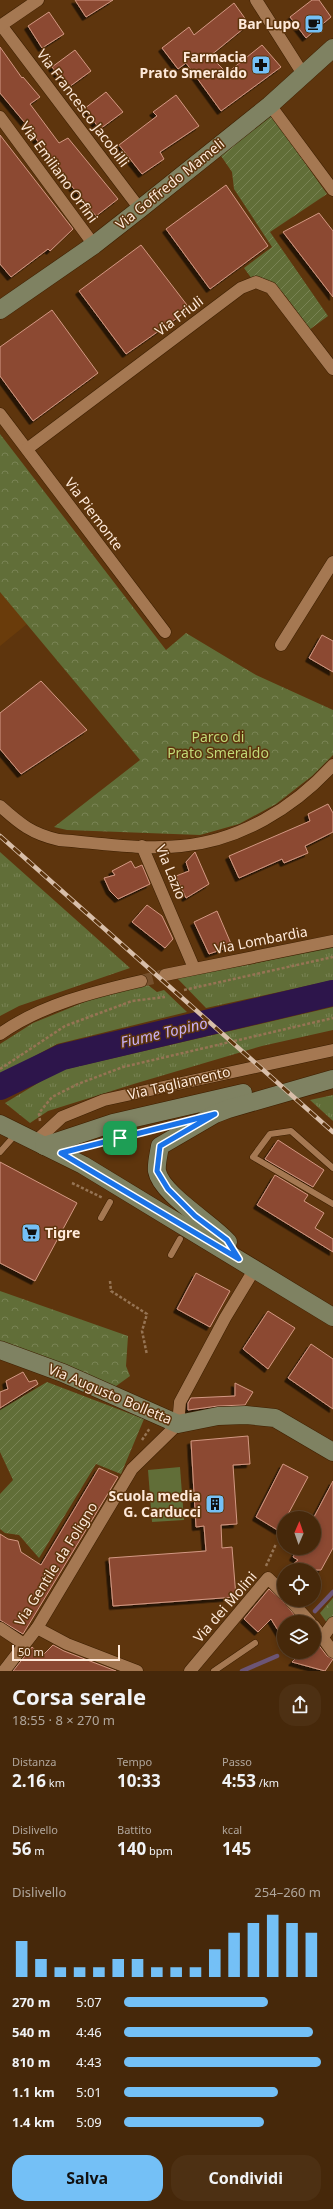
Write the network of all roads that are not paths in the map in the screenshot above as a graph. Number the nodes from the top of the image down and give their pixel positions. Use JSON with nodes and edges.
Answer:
{"nodes":[{"id":1,"x":38,"y":0,"type":"edge"},
{"id":2,"x":256,"y":0,"type":"edge"},
{"id":3,"x":1,"y":25,"type":"edge"},
{"id":4,"x":333,"y":48,"type":"edge"},
{"id":5,"x":303,"y":74,"type":"junction"},
{"id":6,"x":270,"y":105,"type":"junction"},
{"id":7,"x":0,"y":118,"type":"edge"},
{"id":8,"x":333,"y":190,"type":"edge"},
{"id":9,"x":140,"y":209,"type":"junction"},
{"id":10,"x":94,"y":245,"type":"junction"},
{"id":11,"x":2,"y":303,"type":"edge"},
{"id":12,"x":333,"y":369,"type":"edge"},
{"id":13,"x":0,"y":414,"type":"edge"},
{"id":14,"x":27,"y":449,"type":"junction"},
{"id":15,"x":333,"y":562,"type":"edge"},
{"id":16,"x":165,"y":632,"type":"dead end"},
{"id":17,"x":281,"y":645,"type":"dead end"},
{"id":18,"x":333,"y":765,"type":"edge"},
{"id":19,"x":0,"y":806,"type":"edge"},
{"id":20,"x":142,"y":846,"type":"junction"},
{"id":21,"x":333,"y":941,"type":"edge"},
{"id":22,"x":194,"y":968,"type":"junction"},
{"id":23,"x":165,"y":975,"type":"tunnel mouth"},
{"id":24,"x":141,"y":980,"type":"tunnel mouth"},
{"id":25,"x":0,"y":1034,"type":"edge"},
{"id":26,"x":333,"y":1050,"type":"edge"},
{"id":27,"x":333,"y":1071,"type":"edge"},
{"id":28,"x":333,"y":1079,"type":"edge"},
{"id":29,"x":215,"y":1114,"type":"junction"},
{"id":30,"x":0,"y":1124,"type":"edge"},
{"id":31,"x":17,"y":1133,"type":"junction"},
{"id":32,"x":41,"y":1140,"type":"junction"},
{"id":33,"x":0,"y":1152,"type":"edge"},
{"id":34,"x":61,"y":1153,"type":"junction"},
{"id":35,"x":333,"y":1168,"type":"edge"},
{"id":36,"x":110,"y":1202,"type":"dead end"},
{"id":37,"x":333,"y":1204,"type":"edge"},
{"id":38,"x":101,"y":1218,"type":"dead end"},
{"id":39,"x":180,"y":1239,"type":"dead end"},
{"id":40,"x":171,"y":1256,"type":"dead end"},
{"id":41,"x":239,"y":1259,"type":"junction"},
{"id":42,"x":254,"y":1270,"type":"junction"},
{"id":43,"x":333,"y":1317,"type":"edge"},
{"id":44,"x":0,"y":1350,"type":"edge"},
{"id":45,"x":178,"y":1424,"type":"junction"},
{"id":46,"x":333,"y":1452,"type":"edge"},
{"id":47,"x":277,"y":1587,"type":"edge"},
{"id":48,"x":296,"y":1607,"type":"edge"},
{"id":49,"x":304,"y":1615,"type":"edge"},
{"id":50,"x":333,"y":1624,"type":"edge"},
{"id":51,"x":0,"y":1628,"type":"edge"},
{"id":52,"x":37,"y":1628,"type":"junction"},
{"id":53,"x":323,"y":1636,"type":"joint"},
{"id":54,"x":24,"y":1644,"type":"junction"},
{"id":55,"x":255,"y":1644,"type":"dead end"},
{"id":56,"x":333,"y":1652,"type":"edge"},
{"id":57,"x":123,"y":1669,"type":"edge"},
{"id":58,"x":4,"y":1671,"type":"edge"},
{"id":59,"x":137,"y":1671,"type":"edge"},
{"id":60,"x":190,"y":1671,"type":"edge"},
{"id":61,"x":214,"y":1671,"type":"edge"}],
"edges":[{"from":1,"to":3,"type":"street"},
{"from":2,"to":5,"type":"street"},
{"from":3,"to":9,"type":"street","name":"Via Francesco Jacobilli"},
{"from":4,"to":5,"type":"main road","name":"Via Goffredo Mameli"},
{"from":5,"to":6,"type":"main road","name":"Via Goffredo Mameli"},
{"from":6,"to":8,"type":"street"},
{"from":6,"to":9,"type":"main road","name":"Via Goffredo Mameli"},
{"from":7,"to":10,"type":"street","name":"Via Emiliano Orfini"},
{"from":9,"to":10,"type":"main road","name":"Via Goffredo Mameli"},
{"from":10,"to":11,"type":"main road","name":"Via Goffredo Mameli"},
{"from":12,"to":14,"type":"street","name":"Via Friuli"},
{"from":13,"to":14,"type":"street","name":"Via Piemonte"},
{"from":14,"to":16,"type":"street","name":"Via Piemonte"},
{"from":15,"to":17,"type":"street"},
{"from":18,"to":20,"type":"street","name":"Via Lazio"},
{"from":19,"to":20,"type":"street"},
{"from":20,"to":22,"type":"street","name":"Via Lazio"},
{"from":21,"to":22,"type":"street","name":"Via Lombardia"},
{"from":22,"to":23,"type":"street"},
{"from":24,"to":25,"type":"street"},
{"from":26,"to":32,"type":"street","name":"Via Tagliamento"},
{"from":27,"to":32,"type":"main road","name":"Via Tagliamento"},
{"from":28,"to":29,"type":"main road"},
{"from":29,"to":34,"type":"lane"},
{"from":29,"to":41,"type":"main road"},
{"from":30,"to":31,"type":"main road"},
{"from":31,"to":32,"type":"main road"},
{"from":31,"to":33,"type":"lane"},
{"from":32,"to":34,"type":"main road"},
{"from":34,"to":41,"type":"main road"},
{"from":35,"to":37,"type":"lane"},
{"from":36,"to":38,"type":"lane"},
{"from":39,"to":40,"type":"lane"},
{"from":41,"to":42,"type":"main road"},
{"from":42,"to":43,"type":"main road"},
{"from":42,"to":45,"type":"street"},
{"from":44,"to":45,"type":"main road","name":"Via Augusto Bolletta"},
{"from":45,"to":46,"type":"main road","name":"Via Augusto Bolletta"},
{"from":45,"to":52,"type":"street","name":"Via Gentile da Foligno"},
{"from":47,"to":60,"type":"street","name":"Via dei Molini"},
{"from":48,"to":49,"type":"street"},
{"from":50,"to":53,"type":"street"},
{"from":51,"to":54,"type":"street"},
{"from":52,"to":54,"type":"street","name":"Via Gentile da Foligno"},
{"from":52,"to":57,"type":"street"},
{"from":53,"to":56,"type":"street"},
{"from":54,"to":58,"type":"street","name":"Via Gentile da Foligno"},
{"from":55,"to":61,"type":"lane"},
{"from":57,"to":59,"type":"street"}]}
